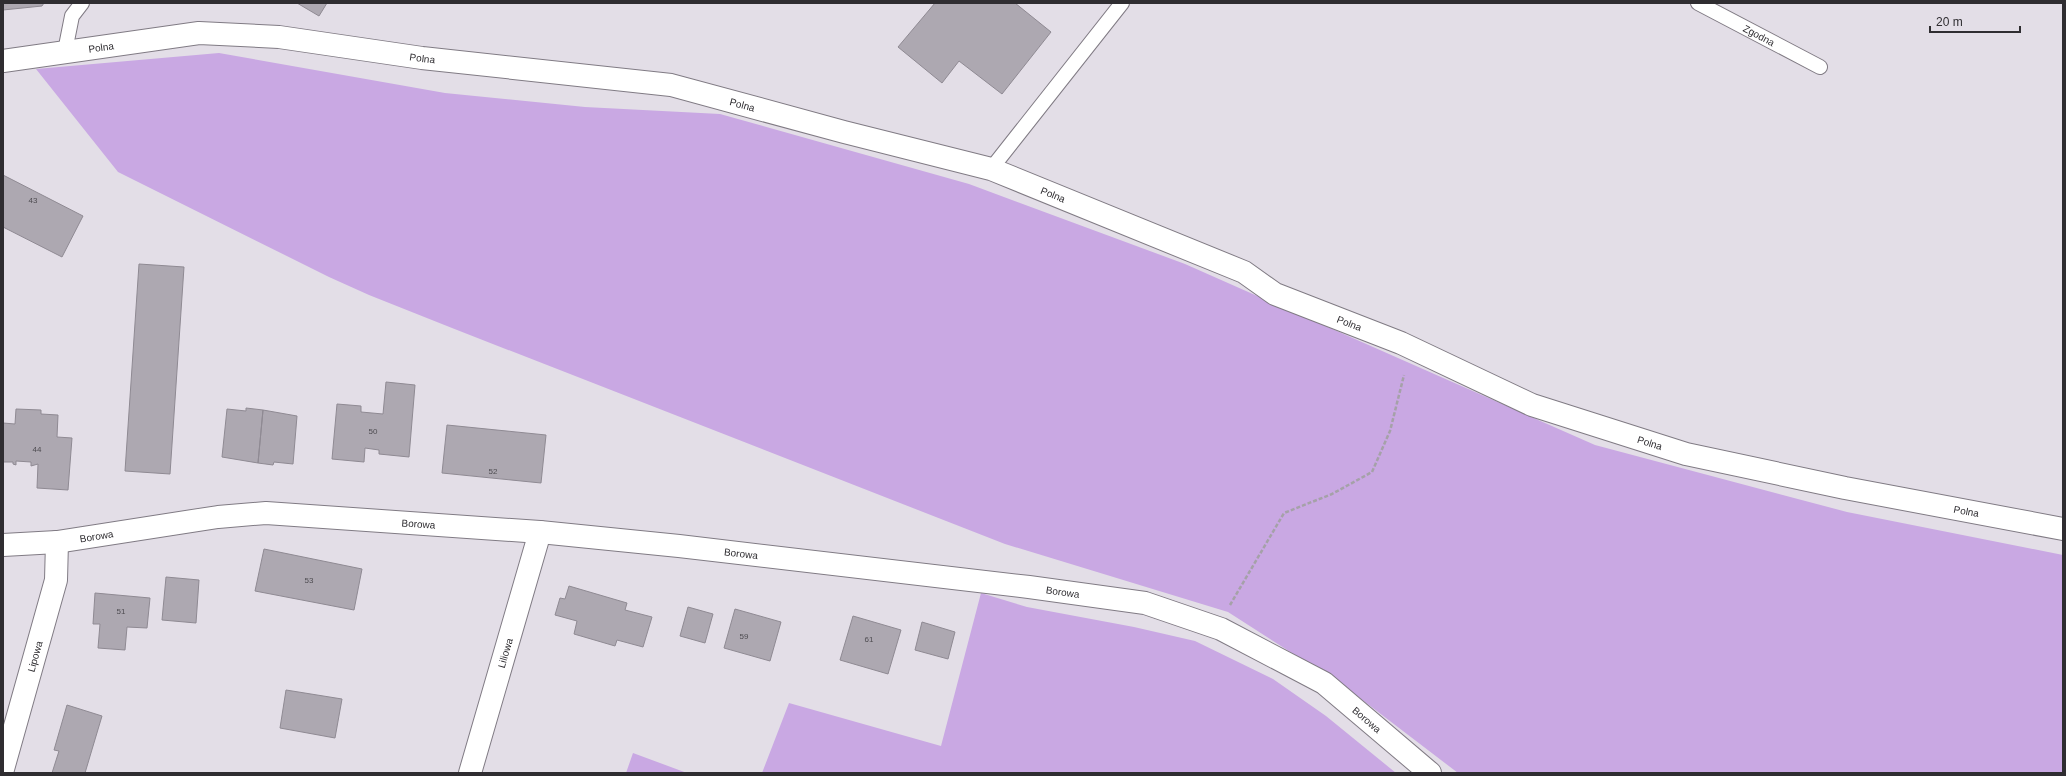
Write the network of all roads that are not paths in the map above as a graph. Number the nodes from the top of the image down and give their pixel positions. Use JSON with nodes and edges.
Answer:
{"nodes":[{"id":1,"x":82,"y":3,"type":"edge"},
{"id":2,"x":1122,"y":3,"type":"edge"},
{"id":3,"x":1698,"y":3,"type":"edge"},
{"id":4,"x":65,"y":51,"type":"junction"},
{"id":5,"x":3,"y":61,"type":"edge"},
{"id":6,"x":1820,"y":67,"type":"dead end"},
{"id":7,"x":991,"y":169,"type":"junction"},
{"id":8,"x":2063,"y":529,"type":"edge"},
{"id":9,"x":540,"y":532,"type":"junction"},
{"id":10,"x":57,"y":542,"type":"junction"},
{"id":11,"x":3,"y":545,"type":"edge"},
{"id":12,"x":3,"y":769,"type":"edge"},
{"id":13,"x":470,"y":773,"type":"edge"},
{"id":14,"x":1430,"y":773,"type":"edge"}],
"edges":[{"from":1,"to":4,"type":"lane"},
{"from":2,"to":7,"type":"lane"},
{"from":3,"to":6,"type":"lane","name":"Zgodna"},
{"from":4,"to":5,"type":"street","name":"Polna"},
{"from":4,"to":7,"type":"street","name":"Polna"},
{"from":7,"to":8,"type":"street","name":"Polna"},
{"from":9,"to":10,"type":"street","name":"Borowa"},
{"from":9,"to":13,"type":"street","name":"Liliowa"},
{"from":9,"to":14,"type":"street","name":"Borowa"},
{"from":10,"to":11,"type":"street","name":"Borowa"},
{"from":10,"to":12,"type":"street","name":"Lipowa"}]}
